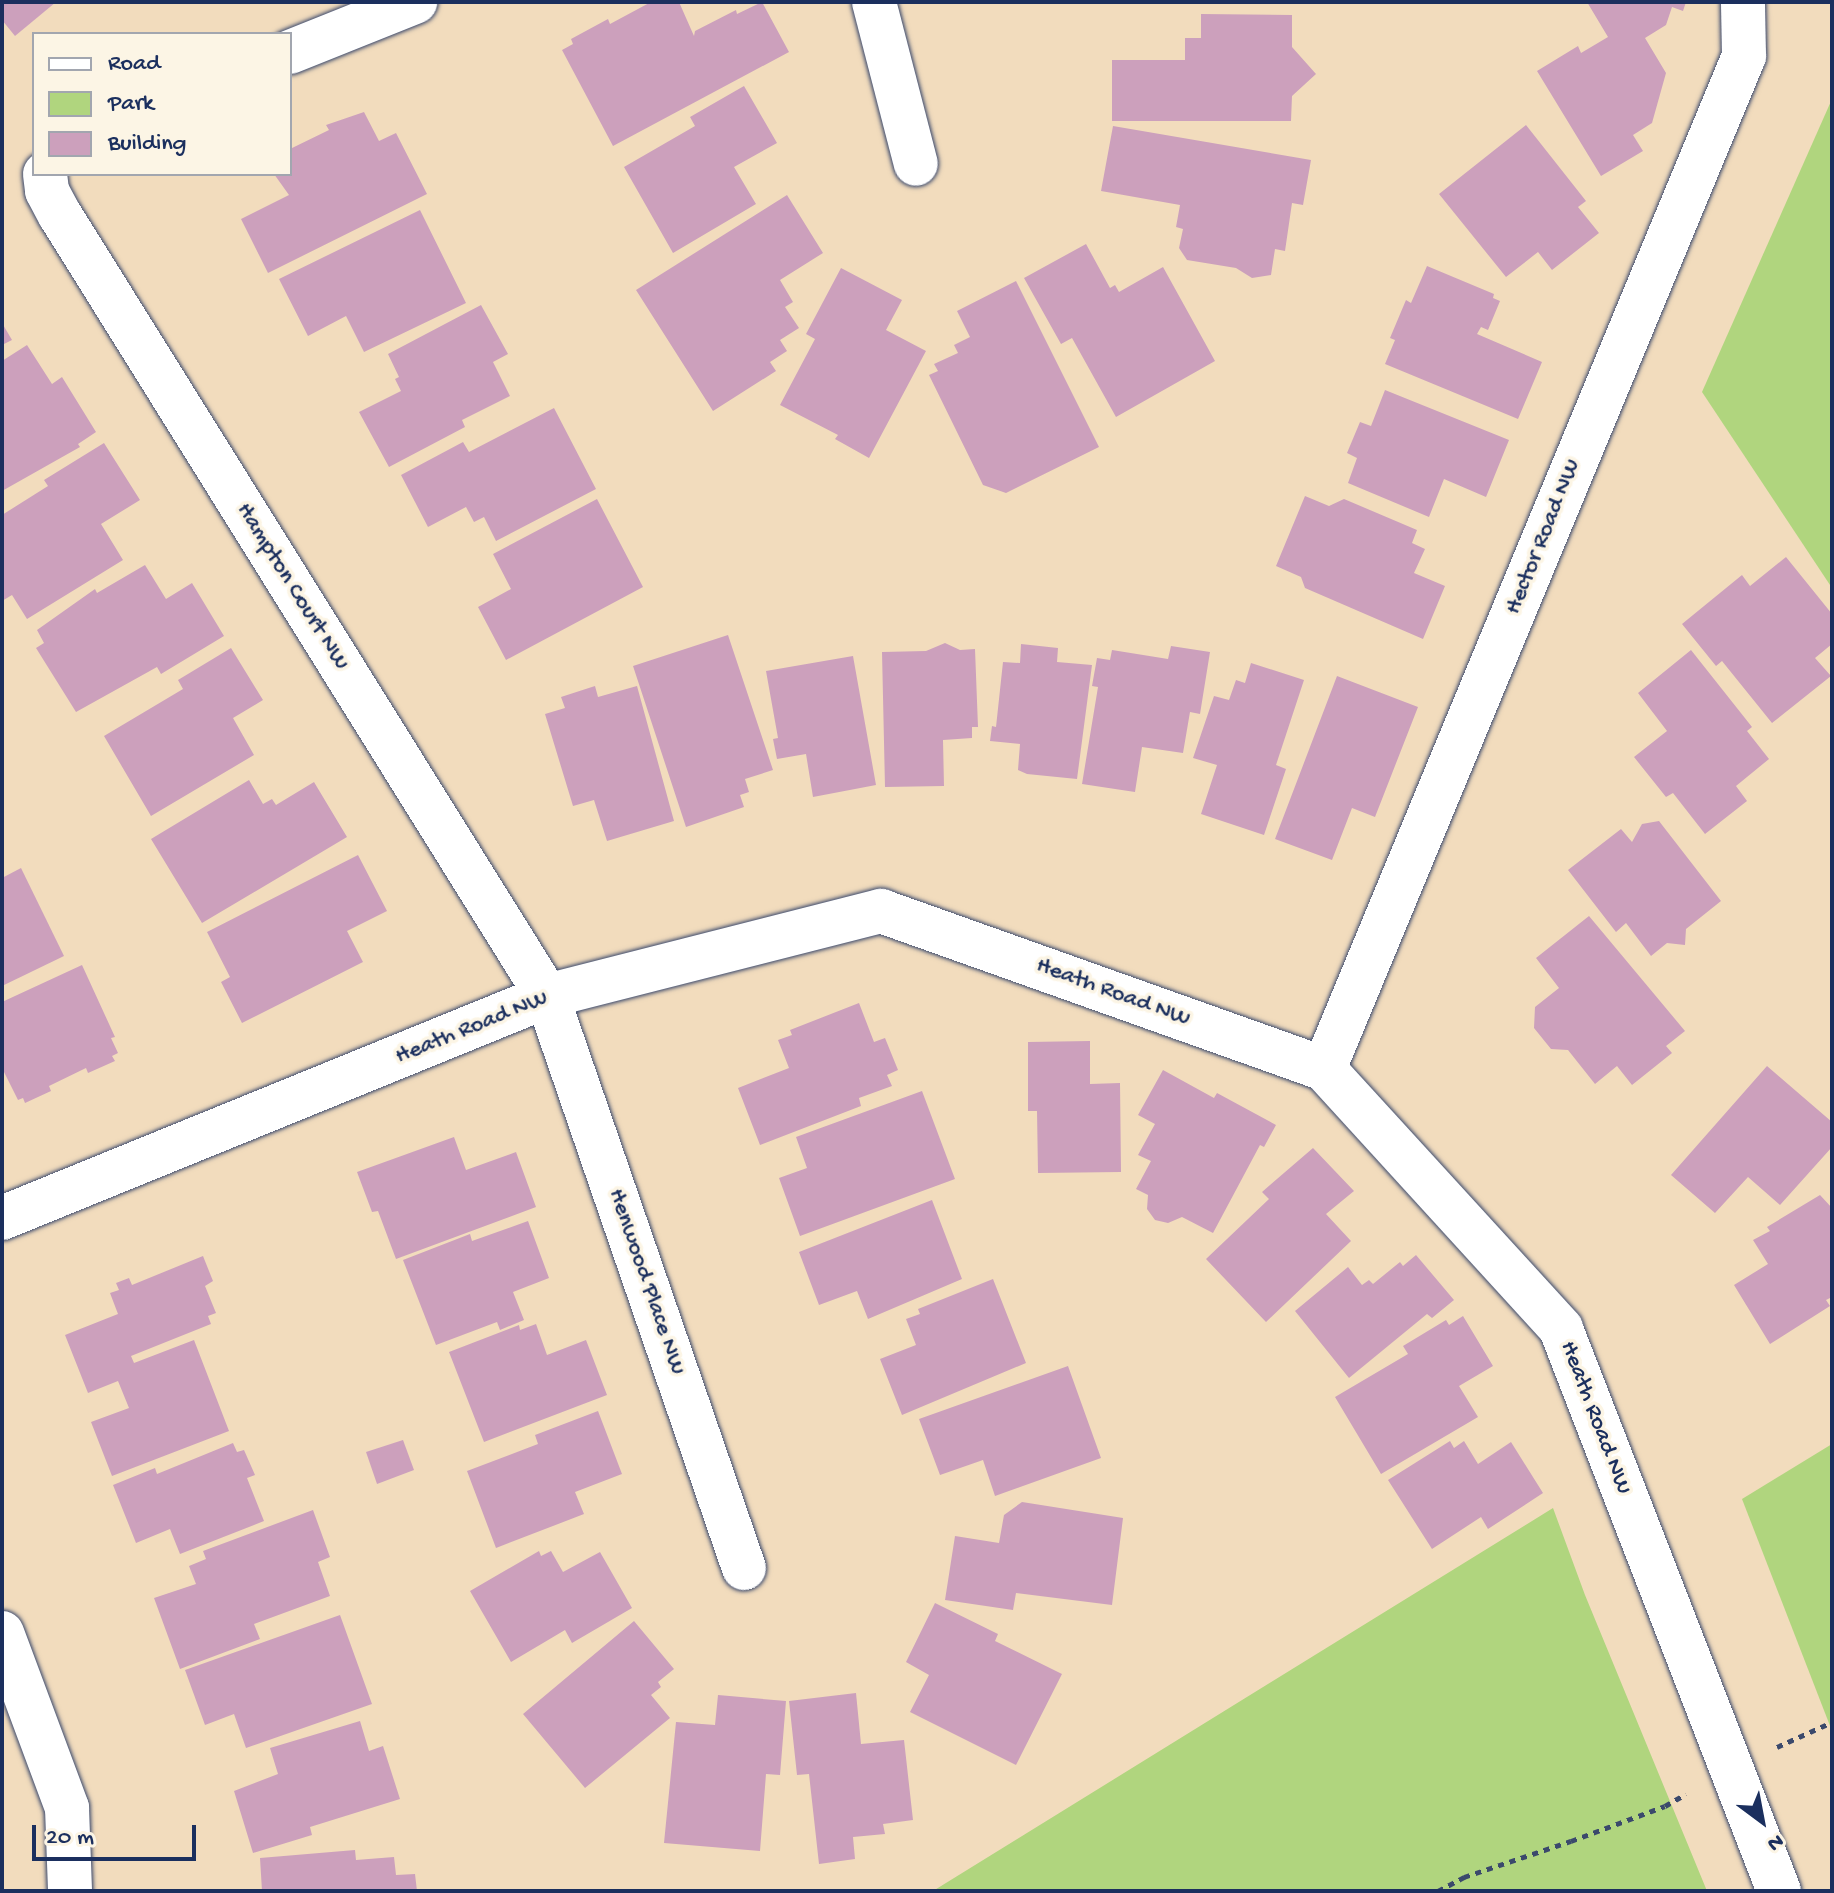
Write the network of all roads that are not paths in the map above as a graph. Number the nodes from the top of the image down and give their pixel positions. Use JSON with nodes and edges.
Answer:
{"nodes":[{"id":1,"x":415,"y":2,"type":"edge"},
{"id":2,"x":874,"y":2,"type":"edge"},
{"id":3,"x":1743,"y":2,"type":"edge"},
{"id":4,"x":292,"y":51,"type":"edge"},
{"id":5,"x":916,"y":164,"type":"dead end"},
{"id":6,"x":45,"y":176,"type":"edge"},
{"id":7,"x":547,"y":996,"type":"junction"},
{"id":8,"x":1324,"y":1069,"type":"junction"},
{"id":9,"x":2,"y":1218,"type":"edge"},
{"id":10,"x":744,"y":1568,"type":"dead end"},
{"id":11,"x":2,"y":1633,"type":"edge"},
{"id":12,"x":70,"y":1891,"type":"edge"},
{"id":13,"x":1779,"y":1891,"type":"edge"}],
"edges":[{"from":1,"to":4,"type":"street"},
{"from":2,"to":5,"type":"street"},
{"from":3,"to":8,"type":"street","name":"Hector Road NW"},
{"from":6,"to":7,"type":"street","name":"Hampton Court NW"},
{"from":7,"to":8,"type":"street","name":"Heath Road NW"},
{"from":7,"to":9,"type":"street","name":"Heath Road NW"},
{"from":7,"to":10,"type":"street","name":"Henwood Place NW"},
{"from":8,"to":13,"type":"street","name":"Heath Road NW"},
{"from":11,"to":12,"type":"street"}]}
